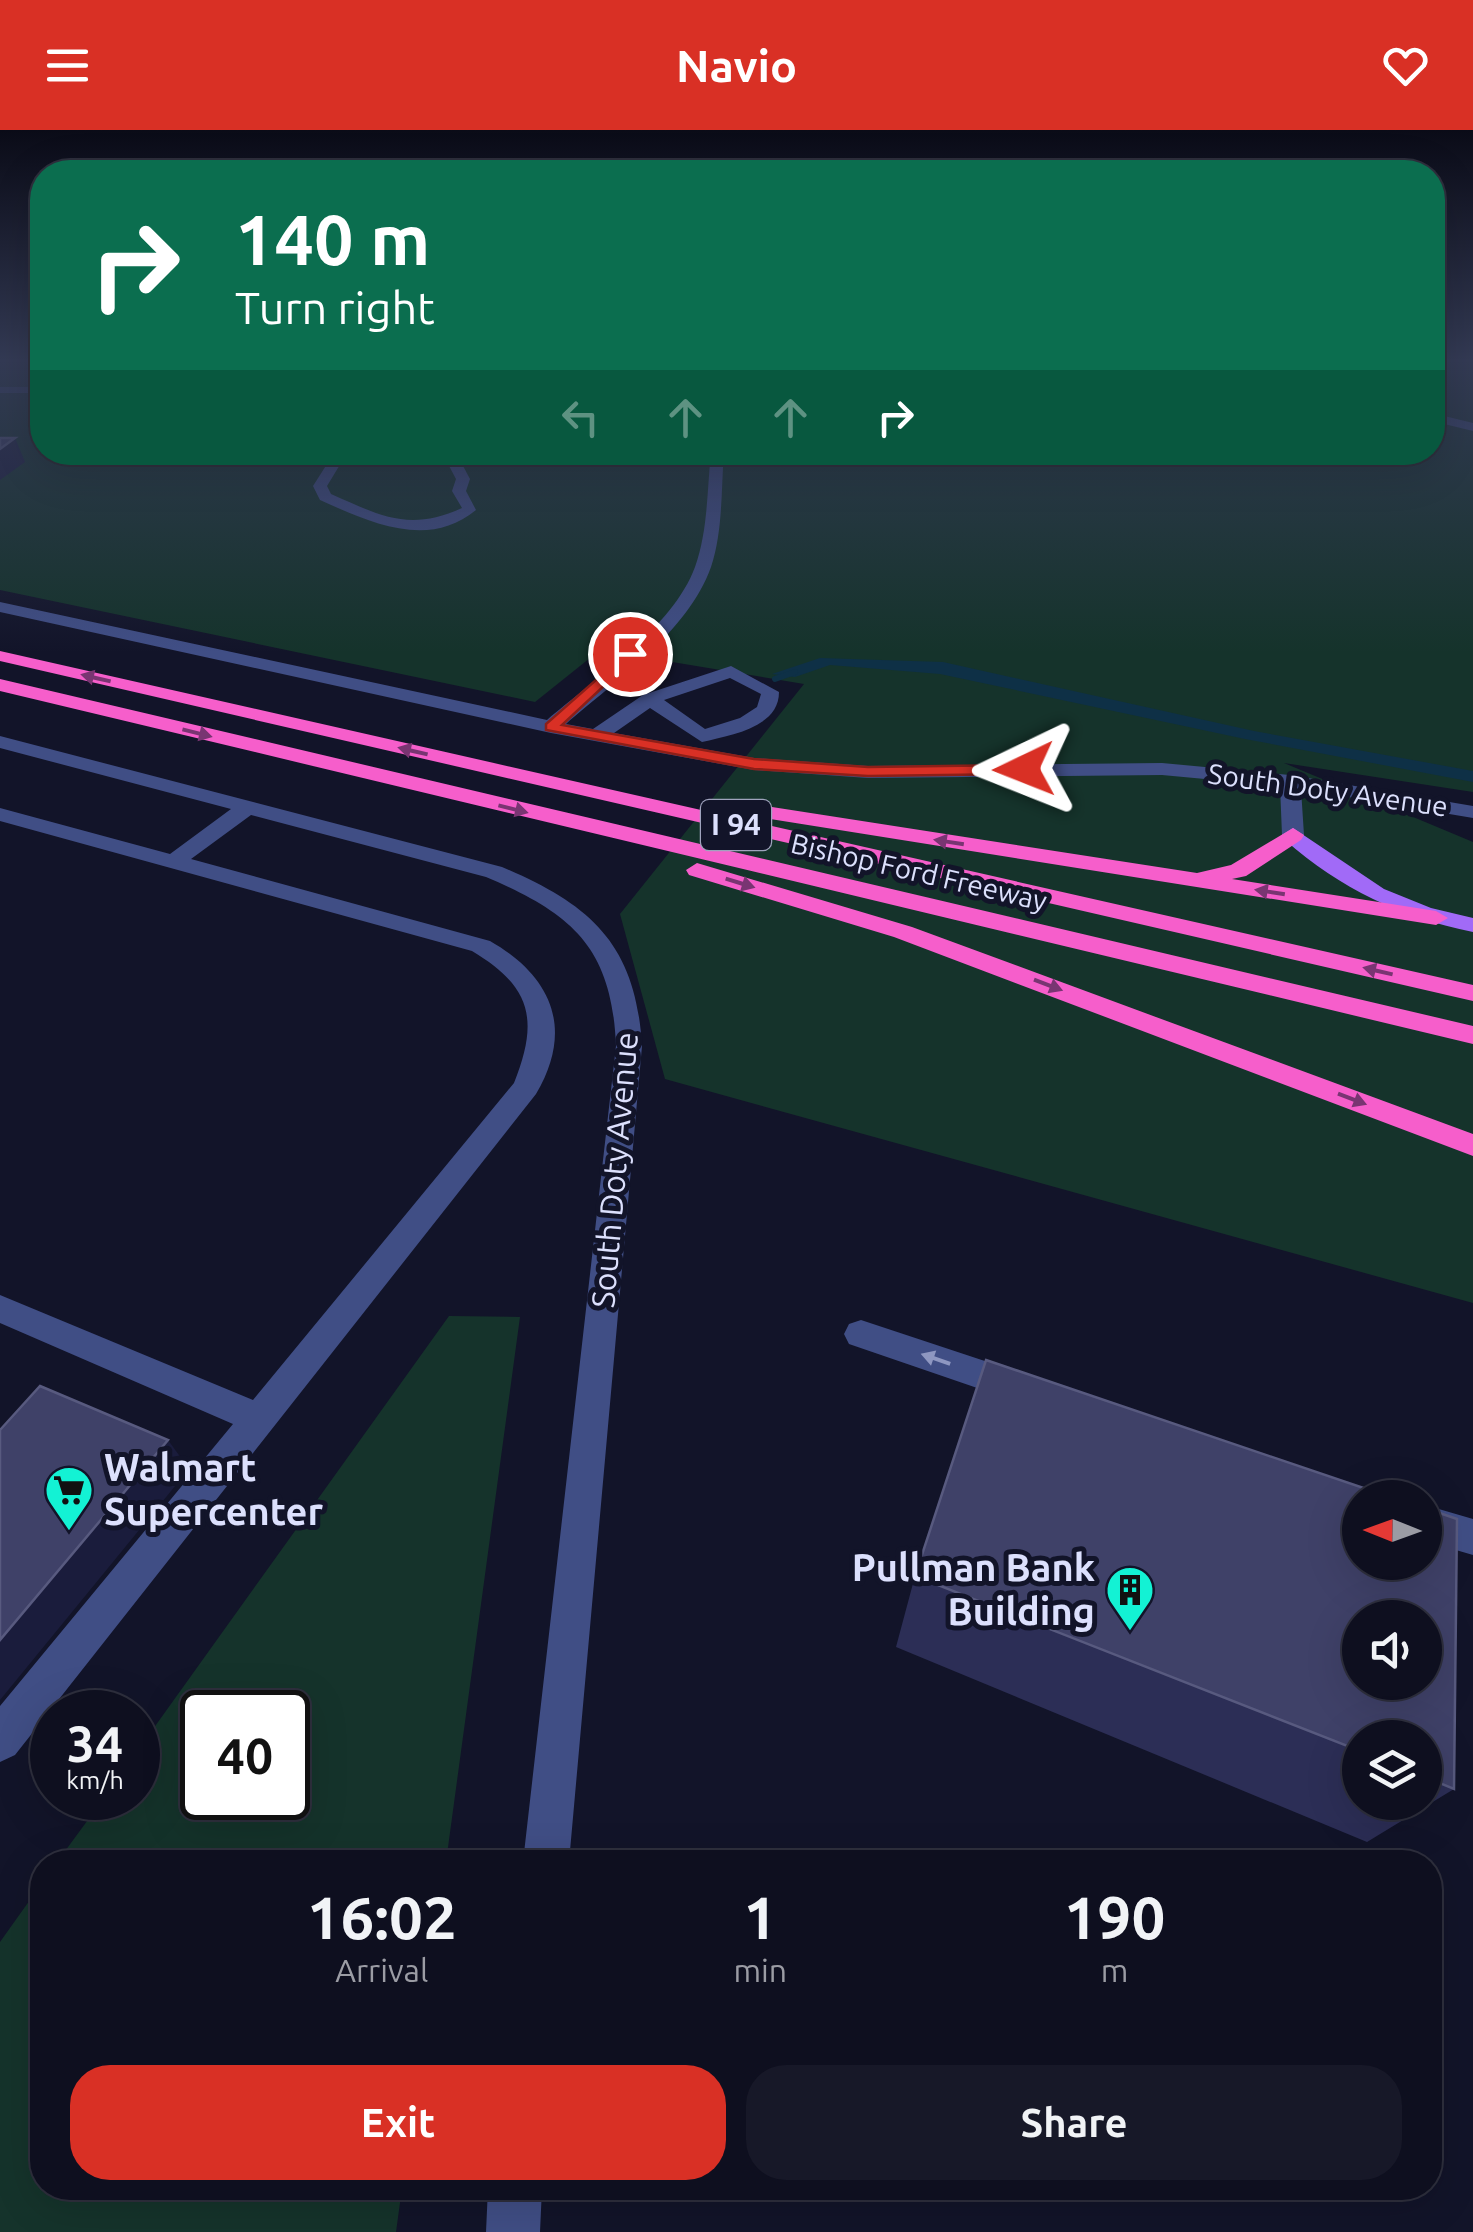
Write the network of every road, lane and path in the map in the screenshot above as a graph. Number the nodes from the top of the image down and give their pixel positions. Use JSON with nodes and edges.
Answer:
{"nodes":[{"id":1,"x":333,"y":465,"type":"edge"},
{"id":2,"x":456,"y":465,"type":"edge"},
{"id":3,"x":716,"y":465,"type":"edge"},
{"id":4,"x":0,"y":606,"type":"edge"},
{"id":5,"x":0,"y":656,"type":"edge"},
{"id":6,"x":0,"y":686,"type":"edge"},
{"id":7,"x":650,"y":699,"type":"junction"},
{"id":8,"x":551,"y":727,"type":"junction"},
{"id":9,"x":596,"y":736,"type":"junction"},
{"id":10,"x":0,"y":742,"type":"edge"},
{"id":11,"x":454,"y":761,"type":"junction"},
{"id":12,"x":1290,"y":781,"type":"junction"},
{"id":13,"x":246,"y":808,"type":"junction"},
{"id":14,"x":1473,"y":812,"type":"edge"},
{"id":15,"x":0,"y":814,"type":"edge"},
{"id":16,"x":583,"y":826,"type":"junction"},
{"id":17,"x":1293,"y":835,"type":"junction"},
{"id":18,"x":173,"y":862,"type":"junction"},
{"id":19,"x":1173,"y":877,"type":"junction"},
{"id":20,"x":1436,"y":918,"type":"junction"},
{"id":21,"x":1473,"y":924,"type":"edge"},
{"id":22,"x":1473,"y":993,"type":"edge"},
{"id":23,"x":1473,"y":1035,"type":"edge"},
{"id":24,"x":1473,"y":1145,"type":"edge"},
{"id":25,"x":0,"y":1308,"type":"edge"},
{"id":26,"x":861,"y":1334,"type":"dead end"},
{"id":27,"x":1048,"y":1397,"type":"edge"},
{"id":28,"x":258,"y":1419,"type":"junction"},
{"id":29,"x":1442,"y":1528,"type":"edge"},
{"id":30,"x":1473,"y":1538,"type":"edge"},
{"id":31,"x":0,"y":1740,"type":"edge"},
{"id":32,"x":547,"y":1850,"type":"edge"},
{"id":33,"x":514,"y":2200,"type":"edge"},
{"id":34,"x":513,"y":2232,"type":"edge"}],
"edges":[{"from":1,"to":2,"type":"street"},
{"from":3,"to":8,"type":"street"},
{"from":4,"to":8,"type":"street","name":"South Doty Avenue"},
{"from":11,"to":5,"type":"highway","name":"Bishop Ford Freeway","number":"I 94","one_way":true},
{"from":6,"to":16,"type":"highway","name":"Bishop Ford Freeway","number":"I 94","one_way":true},
{"from":7,"to":7,"type":"street"},
{"from":7,"to":9,"type":"street"},
{"from":8,"to":9,"type":"street","name":"South Doty Avenue"},
{"from":9,"to":12,"type":"street","name":"South Doty Avenue"},
{"from":10,"to":13,"type":"street","name":"South Doty Avenue"},
{"from":19,"to":11,"type":"highway","one_way":true},
{"from":22,"to":11,"type":"highway","name":"Bishop Ford Freeway","number":"I 94","one_way":true},
{"from":12,"to":14,"type":"street","name":"South Doty Avenue"},
{"from":12,"to":17,"type":"street"},
{"from":13,"to":18,"type":"street"},
{"from":13,"to":32,"type":"street","name":"South Doty Avenue"},
{"from":15,"to":18,"type":"street"},
{"from":16,"to":23,"type":"highway","name":"Bishop Ford Freeway","number":"I 94"},
{"from":16,"to":24,"type":"highway","one_way":true},
{"from":17,"to":19,"type":"highway"},
{"from":17,"to":20,"type":"main road"},
{"from":18,"to":28,"type":"street"},
{"from":20,"to":19,"type":"highway","one_way":true},
{"from":20,"to":21,"type":"main road"},
{"from":25,"to":28,"type":"street"},
{"from":27,"to":26,"type":"street","one_way":true},
{"from":28,"to":31,"type":"street"},
{"from":29,"to":30,"type":"street"},
{"from":33,"to":34,"type":"street"}]}
